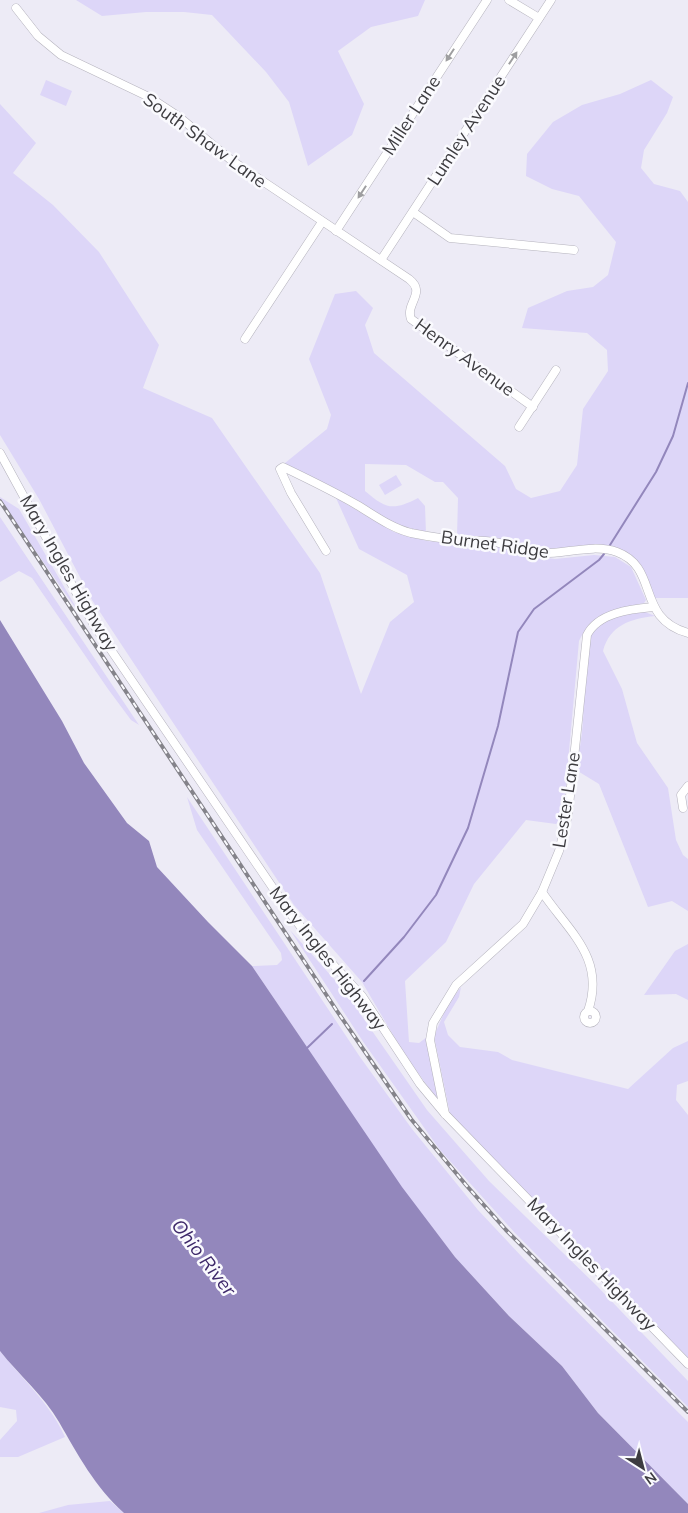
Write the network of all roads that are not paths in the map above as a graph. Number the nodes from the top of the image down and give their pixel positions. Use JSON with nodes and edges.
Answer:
{"nodes":[{"id":1,"x":487,"y":0,"type":"edge"},
{"id":2,"x":509,"y":0,"type":"edge"},
{"id":3,"x":551,"y":0,"type":"edge"},
{"id":4,"x":16,"y":8,"type":"dead end"},
{"id":5,"x":539,"y":18,"type":"junction"},
{"id":6,"x":413,"y":212,"type":"junction"},
{"id":7,"x":322,"y":222,"type":"junction"},
{"id":8,"x":336,"y":231,"type":"junction"},
{"id":9,"x":574,"y":250,"type":"dead end"},
{"id":10,"x":381,"y":260,"type":"junction"},
{"id":11,"x":414,"y":302,"type":"joint"},
{"id":12,"x":245,"y":339,"type":"dead end"},
{"id":13,"x":556,"y":370,"type":"dead end"},
{"id":14,"x":533,"y":407,"type":"junction"},
{"id":15,"x":519,"y":427,"type":"dead end"},
{"id":16,"x":0,"y":452,"type":"edge"},
{"id":17,"x":326,"y":551,"type":"dead end"},
{"id":18,"x":653,"y":607,"type":"junction"},
{"id":19,"x":688,"y":633,"type":"edge"},
{"id":20,"x":688,"y":786,"type":"edge"},
{"id":21,"x":683,"y":808,"type":"dead end"},
{"id":22,"x":542,"y":892,"type":"junction"},
{"id":23,"x":588,"y":1011,"type":"dead end"},
{"id":24,"x":445,"y":1114,"type":"junction"},
{"id":25,"x":688,"y":1364,"type":"edge"}],
"edges":[{"from":1,"to":8,"type":"street","name":"Miller Lane","one_way":true},
{"from":2,"to":5,"type":"street"},
{"from":3,"to":5,"type":"street","name":"Lumley Avenue"},
{"from":4,"to":7,"type":"street","name":"South Shaw Lane"},
{"from":6,"to":5,"type":"street","name":"Lumley Avenue","one_way":true},
{"from":6,"to":9,"type":"street"},
{"from":6,"to":10,"type":"street","name":"Lumley Avenue"},
{"from":7,"to":8,"type":"street","name":"South Shaw Lane"},
{"from":7,"to":12,"type":"street"},
{"from":8,"to":10,"type":"street","name":"South Shaw Lane"},
{"from":10,"to":11,"type":"street","name":"South Shaw Lane"},
{"from":11,"to":14,"type":"street","name":"Henry Avenue"},
{"from":13,"to":14,"type":"street"},
{"from":14,"to":15,"type":"street"},
{"from":16,"to":24,"type":"street","name":"Mary Ingles Highway"},
{"from":17,"to":18,"type":"street","name":"Burnet Ridge"},
{"from":18,"to":19,"type":"street"},
{"from":18,"to":22,"type":"street","name":"Lester Lane"},
{"from":20,"to":21,"type":"street"},
{"from":22,"to":23,"type":"street"},
{"from":22,"to":24,"type":"street","name":"Lester Lane"},
{"from":24,"to":25,"type":"street","name":"Mary Ingles Highway"}]}
